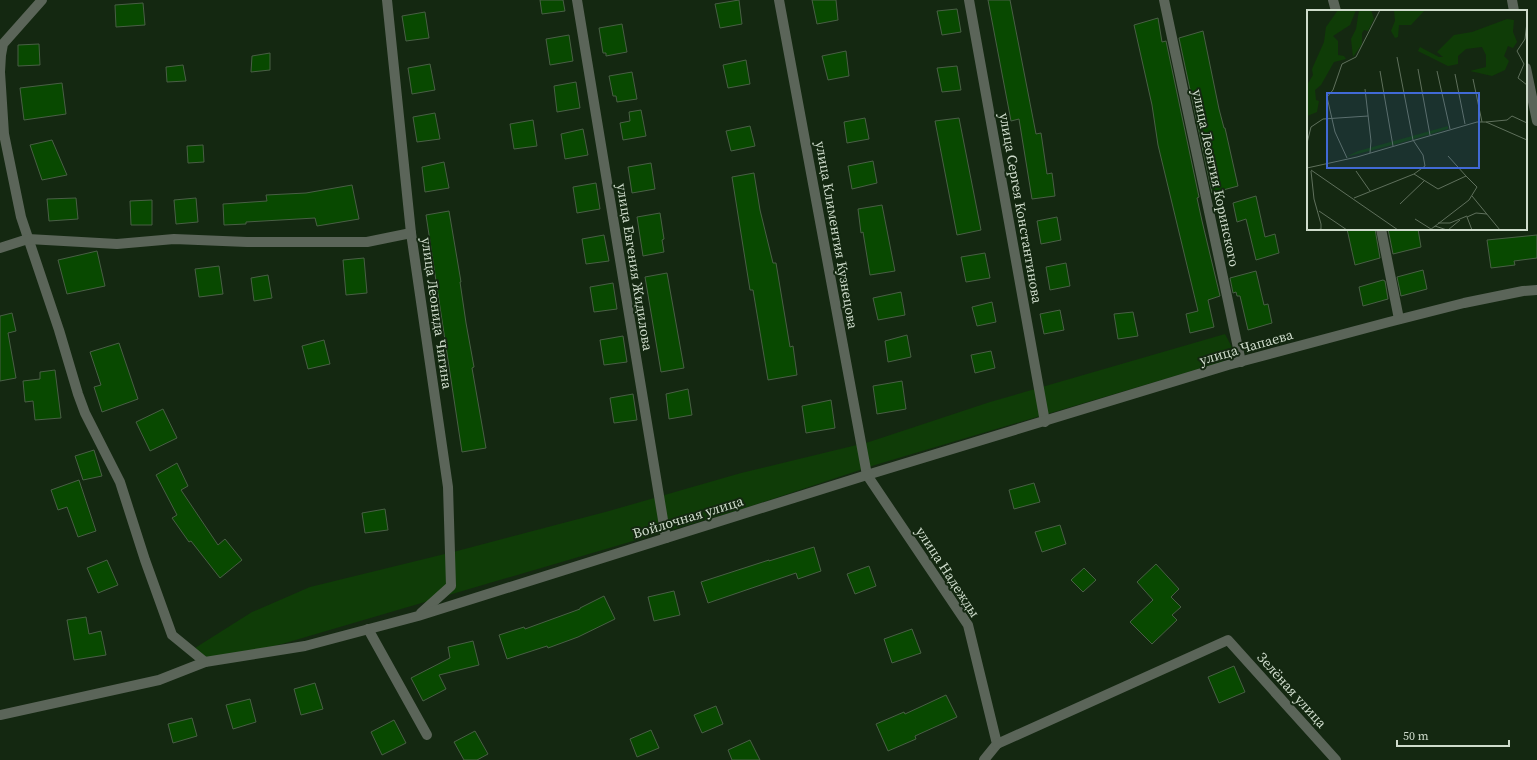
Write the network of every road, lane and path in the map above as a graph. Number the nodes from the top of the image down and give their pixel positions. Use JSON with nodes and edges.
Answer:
{"nodes":[{"id":1,"x":42,"y":0,"type":"edge"},
{"id":2,"x":387,"y":0,"type":"edge"},
{"id":3,"x":577,"y":0,"type":"edge"},
{"id":4,"x":779,"y":0,"type":"edge"},
{"id":5,"x":969,"y":0,"type":"edge"},
{"id":6,"x":1164,"y":0,"type":"edge"},
{"id":7,"x":1333,"y":0,"type":"edge"},
{"id":8,"x":1512,"y":0,"type":"edge"},
{"id":9,"x":1336,"y":10,"type":"edge"},
{"id":10,"x":1514,"y":10,"type":"edge"},
{"id":11,"x":1527,"y":73,"type":"edge"},
{"id":12,"x":1537,"y":121,"type":"edge"},
{"id":13,"x":1381,"y":230,"type":"edge"},
{"id":14,"x":411,"y":233,"type":"junction"},
{"id":15,"x":28,"y":239,"type":"junction"},
{"id":16,"x":0,"y":248,"type":"edge"},
{"id":17,"x":1537,"y":290,"type":"edge"},
{"id":18,"x":1399,"y":319,"type":"junction"},
{"id":19,"x":1241,"y":362,"type":"junction"},
{"id":20,"x":1045,"y":422,"type":"junction"},
{"id":21,"x":966,"y":445,"type":"joint"},
{"id":22,"x":867,"y":475,"type":"junction"},
{"id":23,"x":666,"y":538,"type":"junction"},
{"id":24,"x":418,"y":616,"type":"junction"},
{"id":25,"x":368,"y":629,"type":"junction"},
{"id":26,"x":205,"y":662,"type":"junction"},
{"id":27,"x":0,"y":715,"type":"edge"},
{"id":28,"x":427,"y":735,"type":"dead end"},
{"id":29,"x":997,"y":744,"type":"junction"},
{"id":30,"x":984,"y":760,"type":"edge"},
{"id":31,"x":1336,"y":760,"type":"edge"}],
"edges":[{"from":1,"to":15,"type":"street"},
{"from":2,"to":14,"type":"street","name":"улица Леонида Чигина"},
{"from":3,"to":23,"type":"street","name":"улица Евгения Жидилова"},
{"from":4,"to":22,"type":"street","name":"улица Климентия Кузнецова"},
{"from":5,"to":20,"type":"street","name":"улица Сергея Константинова"},
{"from":6,"to":19,"type":"street","name":"улица Леонтия Коринского"},
{"from":7,"to":9,"type":"street"},
{"from":8,"to":10,"type":"street"},
{"from":11,"to":12,"type":"street"},
{"from":13,"to":18,"type":"street"},
{"from":14,"to":15,"type":"street"},
{"from":14,"to":24,"type":"street","name":"улица Леонида Чигина"},
{"from":15,"to":16,"type":"street"},
{"from":15,"to":26,"type":"street"},
{"from":17,"to":18,"type":"street","name":"улица Чапаева"},
{"from":18,"to":19,"type":"street","name":"улица Чапаева"},
{"from":19,"to":20,"type":"street","name":"улица Чапаева"},
{"from":20,"to":21,"type":"street","name":"улица Чапаева"},
{"from":21,"to":22,"type":"street","name":"Войлочная улица"},
{"from":22,"to":23,"type":"street","name":"Войлочная улица"},
{"from":22,"to":29,"type":"street","name":"улица Надежды"},
{"from":23,"to":24,"type":"street","name":"Войлочная улица"},
{"from":24,"to":25,"type":"street","name":"Войлочная улица"},
{"from":25,"to":26,"type":"street","name":"Войлочная улица"},
{"from":25,"to":28,"type":"street"},
{"from":26,"to":27,"type":"street","name":"Войлочная улица"},
{"from":29,"to":30,"type":"street"},
{"from":29,"to":31,"type":"street","name":"Зелёная улица"}]}
